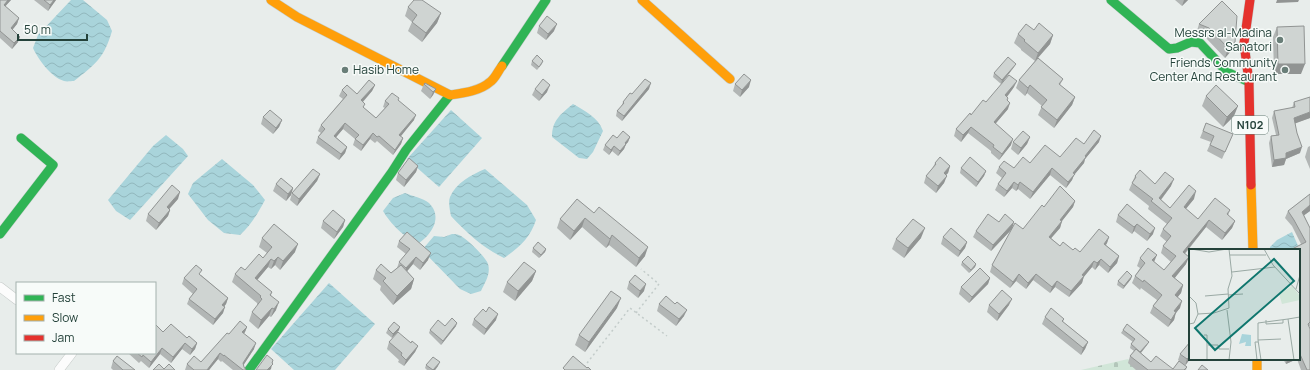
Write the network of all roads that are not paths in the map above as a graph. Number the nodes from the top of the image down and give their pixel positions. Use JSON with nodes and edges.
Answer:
{"nodes":[{"id":1,"x":271,"y":0,"type":"edge"},
{"id":2,"x":546,"y":0,"type":"edge"},
{"id":3,"x":642,"y":0,"type":"edge"},
{"id":4,"x":1111,"y":0,"type":"edge"},
{"id":5,"x":1250,"y":0,"type":"edge"},
{"id":6,"x":730,"y":79,"type":"dead end"},
{"id":7,"x":1249,"y":82,"type":"junction"},
{"id":8,"x":450,"y":95,"type":"junction"},
{"id":9,"x":21,"y":138,"type":"dead end"},
{"id":10,"x":0,"y":234,"type":"edge"},
{"id":11,"x":1254,"y":249,"type":"edge"},
{"id":12,"x":0,"y":287,"type":"edge"},
{"id":13,"x":16,"y":299,"type":"edge"},
{"id":14,"x":71,"y":354,"type":"edge"},
{"id":15,"x":58,"y":370,"type":"edge"},
{"id":16,"x":248,"y":370,"type":"edge"}],
"edges":[{"from":1,"to":8,"type":"main road"},
{"from":2,"to":8,"type":"main road"},
{"from":3,"to":6,"type":"main road"},
{"from":4,"to":7,"type":"main road"},
{"from":5,"to":7,"type":"main road","number":"N102"},
{"from":7,"to":11,"type":"main road","number":"N102"},
{"from":8,"to":16,"type":"main road"},
{"from":9,"to":10,"type":"main road"},
{"from":12,"to":13,"type":"street"},
{"from":14,"to":15,"type":"street"}]}
